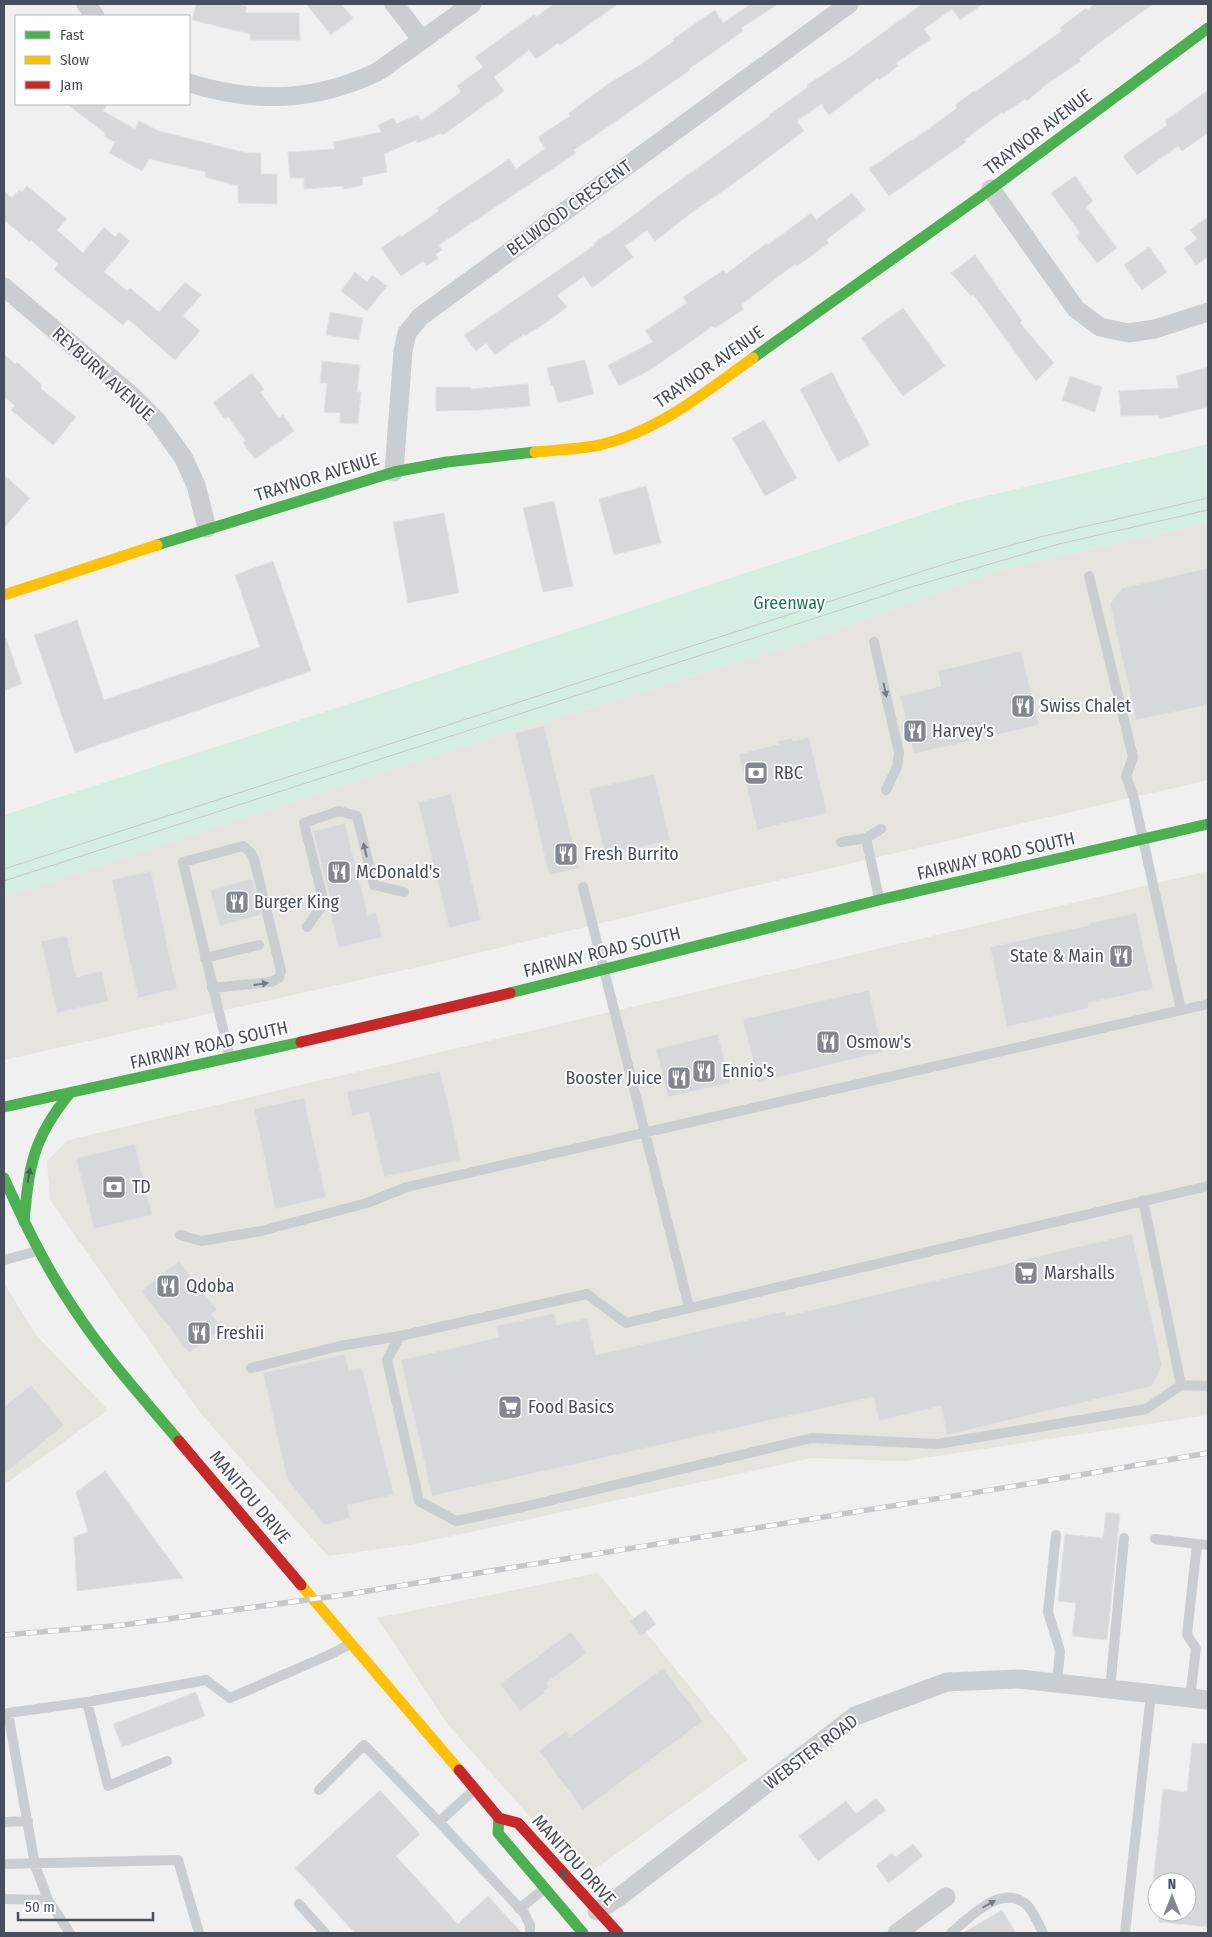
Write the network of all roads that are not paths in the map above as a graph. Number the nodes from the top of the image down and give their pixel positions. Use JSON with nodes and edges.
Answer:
{"nodes":[{"id":1,"x":86,"y":4,"type":"edge"},
{"id":2,"x":394,"y":4,"type":"edge"},
{"id":3,"x":472,"y":4,"type":"edge"},
{"id":4,"x":849,"y":4,"type":"edge"},
{"id":5,"x":94,"y":15,"type":"edge"},
{"id":6,"x":1208,"y":28,"type":"edge"},
{"id":7,"x":422,"y":40,"type":"junction"},
{"id":8,"x":190,"y":83,"type":"edge"},
{"id":9,"x":991,"y":189,"type":"junction"},
{"id":10,"x":4,"y":287,"type":"edge"},
{"id":11,"x":1208,"y":312,"type":"edge"},
{"id":12,"x":394,"y":472,"type":"junction"},
{"id":13,"x":207,"y":528,"type":"junction"},
{"id":14,"x":1089,"y":576,"type":"dead end"},
{"id":15,"x":4,"y":595,"type":"edge"},
{"id":16,"x":874,"y":642,"type":"dead end"},
{"id":17,"x":886,"y":790,"type":"dead end"},
{"id":18,"x":1208,"y":824,"type":"edge"},
{"id":19,"x":881,"y":828,"type":"dead end"},
{"id":20,"x":866,"y":838,"type":"junction"},
{"id":21,"x":1143,"y":840,"type":"junction"},
{"id":22,"x":841,"y":842,"type":"dead end"},
{"id":23,"x":583,"y":887,"type":"dead end"},
{"id":24,"x":404,"y":892,"type":"dead end"},
{"id":25,"x":880,"y":900,"type":"junction"},
{"id":26,"x":307,"y":927,"type":"dead end"},
{"id":27,"x":259,"y":945,"type":"dead end"},
{"id":28,"x":205,"y":958,"type":"junction"},
{"id":29,"x":604,"y":969,"type":"junction"},
{"id":30,"x":212,"y":988,"type":"junction"},
{"id":31,"x":1208,"y":1004,"type":"edge"},
{"id":32,"x":1181,"y":1010,"type":"junction"},
{"id":33,"x":230,"y":1059,"type":"junction"},
{"id":34,"x":70,"y":1093,"type":"junction"},
{"id":35,"x":4,"y":1107,"type":"edge"},
{"id":36,"x":646,"y":1132,"type":"junction"},
{"id":37,"x":4,"y":1178,"type":"edge"},
{"id":38,"x":1208,"y":1186,"type":"edge"},
{"id":39,"x":1143,"y":1200,"type":"junction"},
{"id":40,"x":24,"y":1223,"type":"junction"},
{"id":41,"x":180,"y":1235,"type":"dead end"},
{"id":42,"x":38,"y":1250,"type":"junction"},
{"id":43,"x":4,"y":1260,"type":"edge"},
{"id":44,"x":689,"y":1307,"type":"junction"},
{"id":45,"x":400,"y":1336,"type":"junction"},
{"id":46,"x":251,"y":1368,"type":"dead end"},
{"id":47,"x":1182,"y":1385,"type":"junction"},
{"id":48,"x":1208,"y":1386,"type":"edge"},
{"id":49,"x":1056,"y":1535,"type":"dead end"},
{"id":50,"x":1124,"y":1538,"type":"dead end"},
{"id":51,"x":1155,"y":1539,"type":"dead end"},
{"id":52,"x":1197,"y":1544,"type":"junction"},
{"id":53,"x":1208,"y":1545,"type":"edge"},
{"id":54,"x":351,"y":1643,"type":"junction"},
{"id":55,"x":1057,"y":1683,"type":"junction"},
{"id":56,"x":1110,"y":1690,"type":"junction"},
{"id":57,"x":1151,"y":1694,"type":"junction"},
{"id":58,"x":1199,"y":1699,"type":"edge"},
{"id":59,"x":87,"y":1702,"type":"junction"},
{"id":60,"x":6,"y":1713,"type":"edge"},
{"id":61,"x":167,"y":1761,"type":"dead end"},
{"id":62,"x":475,"y":1789,"type":"junction"},
{"id":63,"x":318,"y":1790,"type":"dead end"},
{"id":64,"x":499,"y":1818,"type":"junction"},
{"id":65,"x":28,"y":1821,"type":"junction"},
{"id":66,"x":4,"y":1822,"type":"edge"},
{"id":67,"x":439,"y":1822,"type":"junction"},
{"id":68,"x":4,"y":1864,"type":"edge"},
{"id":69,"x":36,"y":1865,"type":"junction"},
{"id":70,"x":545,"y":1888,"type":"junction"},
{"id":71,"x":946,"y":1897,"type":"dead end"},
{"id":72,"x":4,"y":1898,"type":"edge"},
{"id":73,"x":48,"y":1900,"type":"junction"},
{"id":74,"x":299,"y":1904,"type":"dead end"},
{"id":75,"x":519,"y":1909,"type":"junction"},
{"id":76,"x":597,"y":1911,"type":"junction"},
{"id":77,"x":70,"y":1933,"type":"edge"},
{"id":78,"x":199,"y":1933,"type":"edge"},
{"id":79,"x":325,"y":1933,"type":"edge"},
{"id":80,"x":530,"y":1933,"type":"edge"},
{"id":81,"x":583,"y":1933,"type":"edge"},
{"id":82,"x":618,"y":1933,"type":"edge"},
{"id":83,"x":897,"y":1933,"type":"edge"},
{"id":84,"x":951,"y":1933,"type":"edge"},
{"id":85,"x":1043,"y":1933,"type":"edge"},
{"id":86,"x":1125,"y":1933,"type":"edge"}],
"edges":[{"from":1,"to":5,"type":"street"},
{"from":2,"to":7,"type":"street"},
{"from":3,"to":7,"type":"street"},
{"from":4,"to":12,"type":"street","name":"BELWOOD CRESCENT"},
{"from":6,"to":9,"type":"main road","name":"TRAYNOR AVENUE"},
{"from":7,"to":8,"type":"street"},
{"from":9,"to":11,"type":"street"},
{"from":9,"to":12,"type":"main road","name":"TRAYNOR AVENUE"},
{"from":10,"to":13,"type":"street","name":"REYBURN AVENUE"},
{"from":12,"to":13,"type":"main road","name":"TRAYNOR AVENUE"},
{"from":13,"to":15,"type":"main road","name":"TRAYNOR AVENUE"},
{"from":14,"to":21,"type":"lane"},
{"from":16,"to":17,"type":"lane","one_way":true},
{"from":18,"to":21,"type":"main road","name":"FAIRWAY ROAD SOUTH"},
{"from":19,"to":20,"type":"lane"},
{"from":20,"to":22,"type":"lane"},
{"from":20,"to":25,"type":"lane"},
{"from":21,"to":25,"type":"main road","name":"FAIRWAY ROAD SOUTH"},
{"from":21,"to":32,"type":"lane"},
{"from":23,"to":29,"type":"lane"},
{"from":24,"to":26,"type":"lane","one_way":true},
{"from":25,"to":29,"type":"main road","name":"FAIRWAY ROAD SOUTH"},
{"from":27,"to":28,"type":"lane"},
{"from":28,"to":30,"type":"lane"},
{"from":30,"to":28,"type":"lane","one_way":true},
{"from":29,"to":33,"type":"main road","name":"FAIRWAY ROAD SOUTH"},
{"from":29,"to":36,"type":"lane"},
{"from":30,"to":33,"type":"lane"},
{"from":31,"to":32,"type":"lane"},
{"from":32,"to":36,"type":"lane"},
{"from":33,"to":34,"type":"main road","name":"FAIRWAY ROAD SOUTH"},
{"from":34,"to":35,"type":"main road","name":"FAIRWAY ROAD SOUTH"},
{"from":40,"to":34,"type":"main road","one_way":true},
{"from":36,"to":41,"type":"lane"},
{"from":36,"to":44,"type":"lane"},
{"from":37,"to":40,"type":"main road","name":"MANITOU DRIVE"},
{"from":38,"to":39,"type":"lane"},
{"from":39,"to":44,"type":"lane"},
{"from":39,"to":47,"type":"lane"},
{"from":40,"to":42,"type":"main road","name":"MANITOU DRIVE"},
{"from":42,"to":43,"type":"lane"},
{"from":42,"to":54,"type":"main road","name":"MANITOU DRIVE"},
{"from":44,"to":45,"type":"lane"},
{"from":45,"to":46,"type":"lane"},
{"from":45,"to":47,"type":"lane"},
{"from":47,"to":48,"type":"lane"},
{"from":49,"to":55,"type":"lane"},
{"from":50,"to":56,"type":"lane"},
{"from":51,"to":52,"type":"lane"},
{"from":52,"to":53,"type":"lane"},
{"from":52,"to":58,"type":"lane"},
{"from":54,"to":59,"type":"lane"},
{"from":54,"to":62,"type":"main road","name":"MANITOU DRIVE"},
{"from":55,"to":56,"type":"street","name":"WEBSTER ROAD"},
{"from":55,"to":76,"type":"street","name":"WEBSTER ROAD"},
{"from":56,"to":57,"type":"street","name":"WEBSTER ROAD"},
{"from":57,"to":58,"type":"street","name":"WEBSTER ROAD"},
{"from":57,"to":86,"type":"lane"},
{"from":59,"to":60,"type":"lane"},
{"from":59,"to":61,"type":"lane"},
{"from":60,"to":65,"type":"lane"},
{"from":62,"to":64,"type":"main road","name":"MANITOU DRIVE"},
{"from":62,"to":67,"type":"lane"},
{"from":63,"to":67,"type":"lane"},
{"from":64,"to":70,"type":"main road","name":"MANITOU DRIVE"},
{"from":76,"to":64,"type":"main road","name":"MANITOU DRIVE","one_way":true},
{"from":65,"to":66,"type":"lane"},
{"from":65,"to":69,"type":"lane"},
{"from":67,"to":75,"type":"lane"},
{"from":68,"to":69,"type":"lane"},
{"from":69,"to":73,"type":"lane"},
{"from":69,"to":78,"type":"lane"},
{"from":70,"to":75,"type":"lane"},
{"from":70,"to":81,"type":"main road","name":"MANITOU DRIVE"},
{"from":71,"to":83,"type":"street"},
{"from":72,"to":73,"type":"lane"},
{"from":73,"to":77,"type":"lane"},
{"from":74,"to":79,"type":"lane"},
{"from":75,"to":80,"type":"lane"},
{"from":76,"to":82,"type":"main road","name":"MANITOU DRIVE"},
{"from":84,"to":85,"type":"lane","one_way":true}]}
